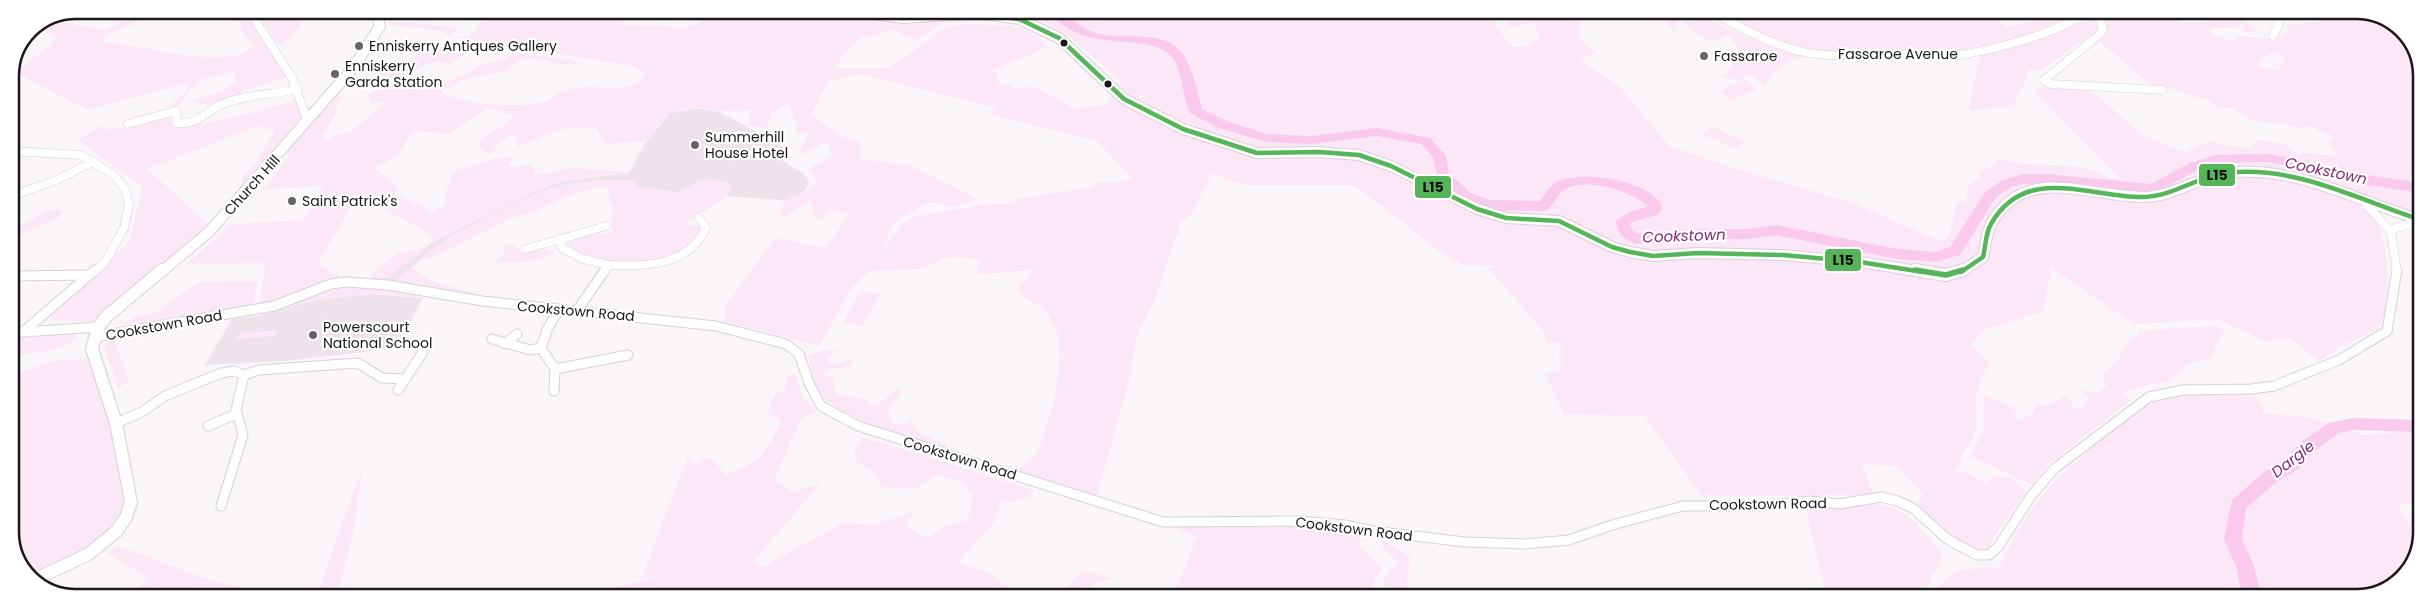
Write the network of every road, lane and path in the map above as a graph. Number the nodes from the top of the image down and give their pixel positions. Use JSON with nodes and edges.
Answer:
{"nodes":[{"id":1,"x":255,"y":19,"type":"edge"},
{"id":2,"x":378,"y":19,"type":"edge"},
{"id":3,"x":1013,"y":19,"type":"edge"},
{"id":4,"x":1725,"y":19,"type":"edge"},
{"id":5,"x":2077,"y":19,"type":"edge"},
{"id":6,"x":2100,"y":19,"type":"edge"},
{"id":7,"x":2278,"y":19,"type":"edge"},
{"id":8,"x":2273,"y":36,"type":"dead end"},
{"id":9,"x":297,"y":89,"type":"junction"},
{"id":10,"x":2162,"y":90,"type":"dead end"},
{"id":11,"x":311,"y":116,"type":"junction"},
{"id":12,"x":128,"y":124,"type":"dead end"},
{"id":13,"x":19,"y":152,"type":"edge"},
{"id":14,"x":94,"y":161,"type":"junction"},
{"id":15,"x":20,"y":193,"type":"dead end"},
{"id":16,"x":2364,"y":202,"type":"junction"},
{"id":17,"x":699,"y":218,"type":"dead end"},
{"id":18,"x":2413,"y":218,"type":"edge"},
{"id":19,"x":2413,"y":223,"type":"edge"},
{"id":20,"x":606,"y":226,"type":"dead end"},
{"id":21,"x":2391,"y":232,"type":"junction"},
{"id":22,"x":560,"y":239,"type":"junction"},
{"id":23,"x":526,"y":249,"type":"dead end"},
{"id":24,"x":609,"y":265,"type":"junction"},
{"id":25,"x":19,"y":275,"type":"edge"},
{"id":26,"x":89,"y":275,"type":"junction"},
{"id":27,"x":558,"y":310,"type":"junction"},
{"id":28,"x":46,"y":311,"type":"junction"},
{"id":29,"x":576,"y":312,"type":"junction"},
{"id":30,"x":54,"y":330,"type":"junction"},
{"id":31,"x":96,"y":332,"type":"junction"},
{"id":32,"x":516,"y":334,"type":"dead end"},
{"id":33,"x":492,"y":339,"type":"dead end"},
{"id":34,"x":505,"y":344,"type":"junction"},
{"id":35,"x":541,"y":348,"type":"junction"},
{"id":36,"x":423,"y":352,"type":"dead end"},
{"id":37,"x":628,"y":355,"type":"dead end"},
{"id":38,"x":555,"y":369,"type":"junction"},
{"id":39,"x":244,"y":376,"type":"junction"},
{"id":40,"x":405,"y":379,"type":"junction"},
{"id":41,"x":398,"y":390,"type":"dead end"},
{"id":42,"x":554,"y":391,"type":"dead end"},
{"id":43,"x":236,"y":414,"type":"junction"},
{"id":44,"x":116,"y":423,"type":"junction"},
{"id":45,"x":208,"y":426,"type":"dead end"},
{"id":46,"x":221,"y":506,"type":"dead end"},
{"id":47,"x":41,"y":577,"type":"edge"}],
"edges":[{"from":1,"to":9,"type":"street"},
{"from":2,"to":11,"type":"main road","name":"Church Hill"},
{"from":3,"to":16,"type":"main road"},
{"from":4,"to":5,"type":"street","name":"Fassaroe Avenue"},
{"from":6,"to":10,"type":"street"},
{"from":7,"to":8,"type":"street"},
{"from":9,"to":11,"type":"street"},
{"from":9,"to":12,"type":"street"},
{"from":11,"to":31,"type":"main road","name":"Church Hill"},
{"from":13,"to":14,"type":"street"},
{"from":14,"to":15,"type":"street"},
{"from":14,"to":26,"type":"street"},
{"from":16,"to":18,"type":"main road"},
{"from":16,"to":21,"type":"street"},
{"from":17,"to":24,"type":"street"},
{"from":19,"to":21,"type":"street"},
{"from":20,"to":22,"type":"street"},
{"from":21,"to":29,"type":"street","name":"Cookstown Road"},
{"from":22,"to":23,"type":"street"},
{"from":22,"to":24,"type":"street"},
{"from":24,"to":29,"type":"street"},
{"from":25,"to":26,"type":"street"},
{"from":26,"to":28,"type":"street"},
{"from":27,"to":29,"type":"street","name":"Cookstown Road"},
{"from":27,"to":31,"type":"street","name":"Cookstown Road"},
{"from":27,"to":35,"type":"street"},
{"from":28,"to":30,"type":"street"},
{"from":28,"to":30,"type":"street","name":"Cookstown Road"},
{"from":30,"to":31,"type":"street","name":"Cookstown Road"},
{"from":31,"to":44,"type":"main road"},
{"from":32,"to":34,"type":"street"},
{"from":33,"to":34,"type":"street"},
{"from":34,"to":35,"type":"street"},
{"from":35,"to":38,"type":"street"},
{"from":36,"to":40,"type":"street"},
{"from":37,"to":38,"type":"street"},
{"from":38,"to":42,"type":"street"},
{"from":39,"to":40,"type":"street"},
{"from":39,"to":43,"type":"street"},
{"from":39,"to":44,"type":"street"},
{"from":40,"to":41,"type":"street"},
{"from":43,"to":45,"type":"street"},
{"from":43,"to":46,"type":"street"},
{"from":44,"to":47,"type":"main road"}]}
